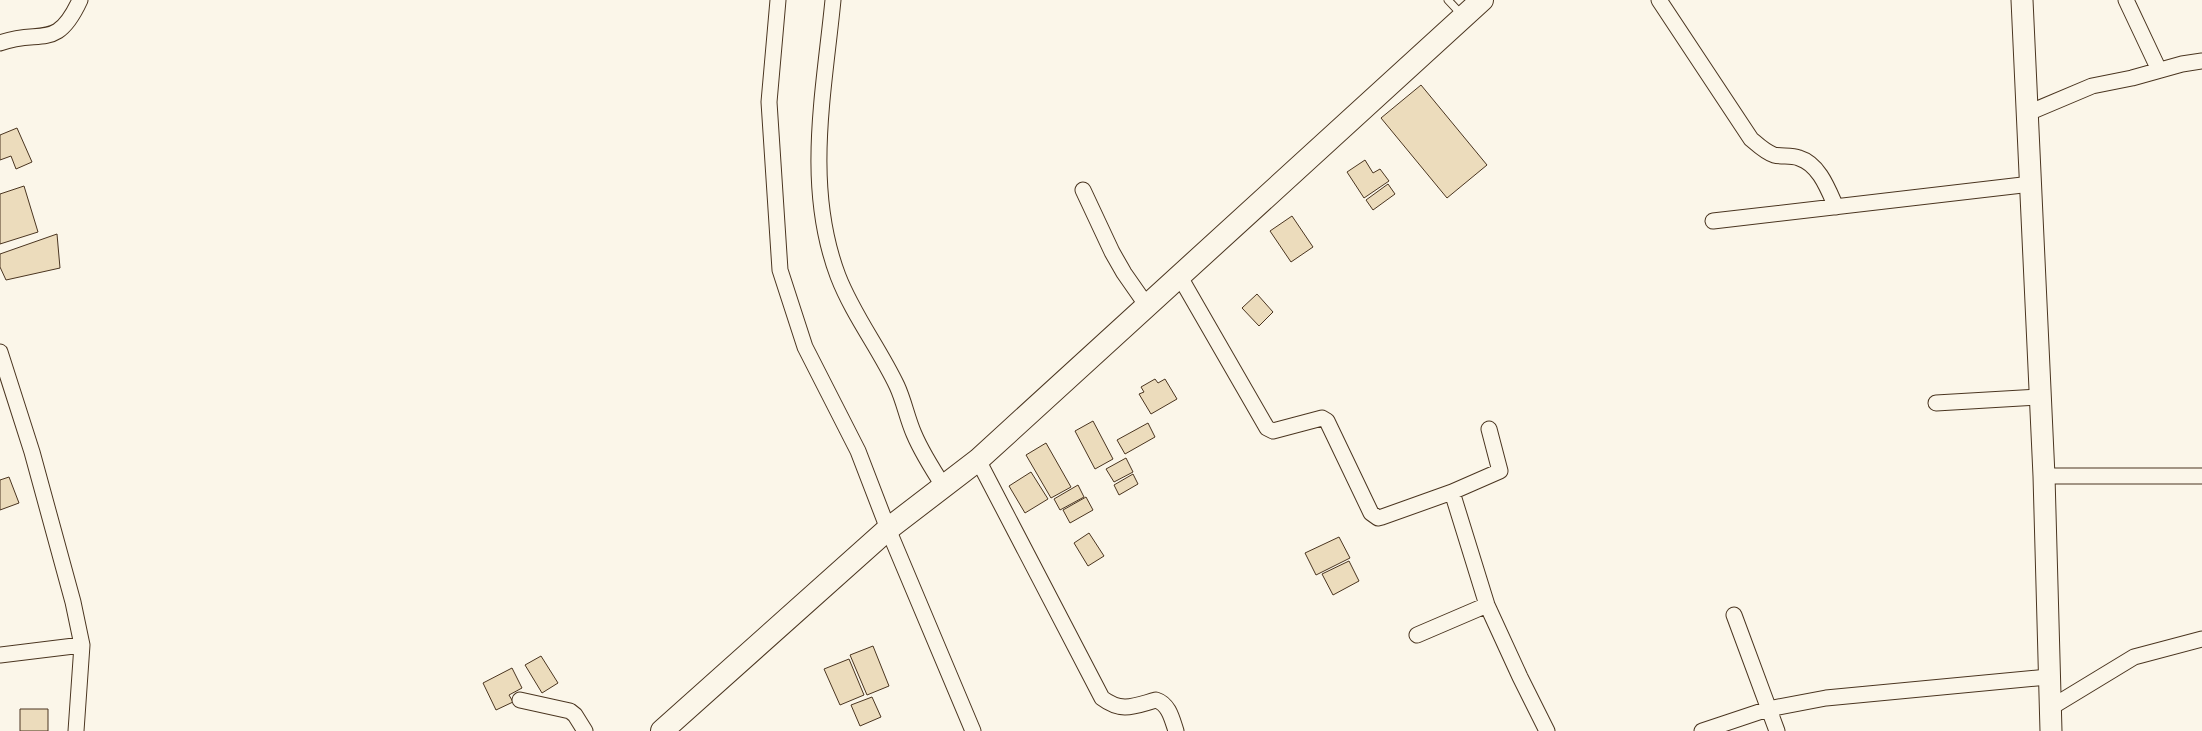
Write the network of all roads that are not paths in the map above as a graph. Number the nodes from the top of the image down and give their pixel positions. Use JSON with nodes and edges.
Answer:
{"nodes":[{"id":1,"x":80,"y":0,"type":"edge"},
{"id":2,"x":778,"y":0,"type":"edge"},
{"id":3,"x":833,"y":0,"type":"edge"},
{"id":4,"x":1448,"y":0,"type":"edge"},
{"id":5,"x":1482,"y":0,"type":"edge"},
{"id":6,"x":1659,"y":0,"type":"edge"},
{"id":7,"x":2022,"y":0,"type":"edge"},
{"id":8,"x":2126,"y":0,"type":"edge"},
{"id":9,"x":1464,"y":17,"type":"junction"},
{"id":10,"x":0,"y":43,"type":"edge"},
{"id":11,"x":2202,"y":61,"type":"edge"},
{"id":12,"x":2159,"y":70,"type":"junction"},
{"id":13,"x":2028,"y":114,"type":"junction"},
{"id":14,"x":2031,"y":184,"type":"junction"},
{"id":15,"x":1083,"y":190,"type":"dead end"},
{"id":16,"x":1836,"y":207,"type":"junction"},
{"id":17,"x":1713,"y":221,"type":"dead end"},
{"id":18,"x":1180,"y":277,"type":"junction"},
{"id":19,"x":1147,"y":306,"type":"junction"},
{"id":20,"x":0,"y":352,"type":"edge"},
{"id":21,"x":2040,"y":397,"type":"junction"},
{"id":22,"x":1936,"y":403,"type":"dead end"},
{"id":23,"x":1489,"y":429,"type":"dead end"},
{"id":24,"x":978,"y":460,"type":"junction"},
{"id":25,"x":2044,"y":476,"type":"junction"},
{"id":26,"x":2202,"y":476,"type":"edge"},
{"id":27,"x":944,"y":487,"type":"junction"},
{"id":28,"x":1452,"y":492,"type":"junction"},
{"id":29,"x":888,"y":529,"type":"junction"},
{"id":30,"x":1487,"y":605,"type":"junction"},
{"id":31,"x":1734,"y":615,"type":"dead end"},
{"id":32,"x":1418,"y":635,"type":"dead end"},
{"id":33,"x":2202,"y":640,"type":"edge"},
{"id":34,"x":82,"y":645,"type":"junction"},
{"id":35,"x":0,"y":655,"type":"edge"},
{"id":36,"x":2048,"y":677,"type":"junction"},
{"id":37,"x":520,"y":700,"type":"dead end"},
{"id":38,"x":2050,"y":708,"type":"junction"},
{"id":39,"x":1768,"y":709,"type":"junction"},
{"id":40,"x":76,"y":731,"type":"edge"},
{"id":41,"x":585,"y":731,"type":"edge"},
{"id":42,"x":662,"y":731,"type":"edge"},
{"id":43,"x":973,"y":731,"type":"edge"},
{"id":44,"x":1176,"y":731,"type":"edge"},
{"id":45,"x":1547,"y":731,"type":"edge"},
{"id":46,"x":1702,"y":731,"type":"edge"},
{"id":47,"x":1777,"y":731,"type":"edge"},
{"id":48,"x":2051,"y":731,"type":"edge"}],
"edges":[{"from":1,"to":10,"type":"street"},
{"from":2,"to":29,"type":"street"},
{"from":3,"to":27,"type":"street"},
{"from":4,"to":9,"type":"lane"},
{"from":5,"to":9,"type":"highway"},
{"from":6,"to":16,"type":"street"},
{"from":7,"to":13,"type":"main road"},
{"from":8,"to":12,"type":"street"},
{"from":9,"to":18,"type":"highway"},
{"from":11,"to":12,"type":"street"},
{"from":12,"to":13,"type":"street"},
{"from":13,"to":14,"type":"main road"},
{"from":14,"to":16,"type":"street"},
{"from":14,"to":21,"type":"main road"},
{"from":15,"to":19,"type":"street"},
{"from":16,"to":17,"type":"street"},
{"from":18,"to":19,"type":"highway"},
{"from":18,"to":28,"type":"street"},
{"from":19,"to":24,"type":"highway"},
{"from":20,"to":34,"type":"street"},
{"from":21,"to":22,"type":"street"},
{"from":21,"to":25,"type":"main road"},
{"from":23,"to":28,"type":"street"},
{"from":24,"to":27,"type":"highway"},
{"from":24,"to":44,"type":"street"},
{"from":25,"to":26,"type":"street"},
{"from":25,"to":36,"type":"main road"},
{"from":27,"to":29,"type":"highway"},
{"from":28,"to":30,"type":"street"},
{"from":29,"to":42,"type":"highway"},
{"from":29,"to":43,"type":"street"},
{"from":30,"to":32,"type":"street"},
{"from":30,"to":45,"type":"street"},
{"from":31,"to":39,"type":"street"},
{"from":33,"to":38,"type":"street"},
{"from":34,"to":35,"type":"street"},
{"from":34,"to":40,"type":"street"},
{"from":36,"to":38,"type":"main road"},
{"from":36,"to":39,"type":"street"},
{"from":37,"to":41,"type":"street"},
{"from":38,"to":48,"type":"main road"},
{"from":39,"to":46,"type":"street"},
{"from":39,"to":47,"type":"street"}]}
